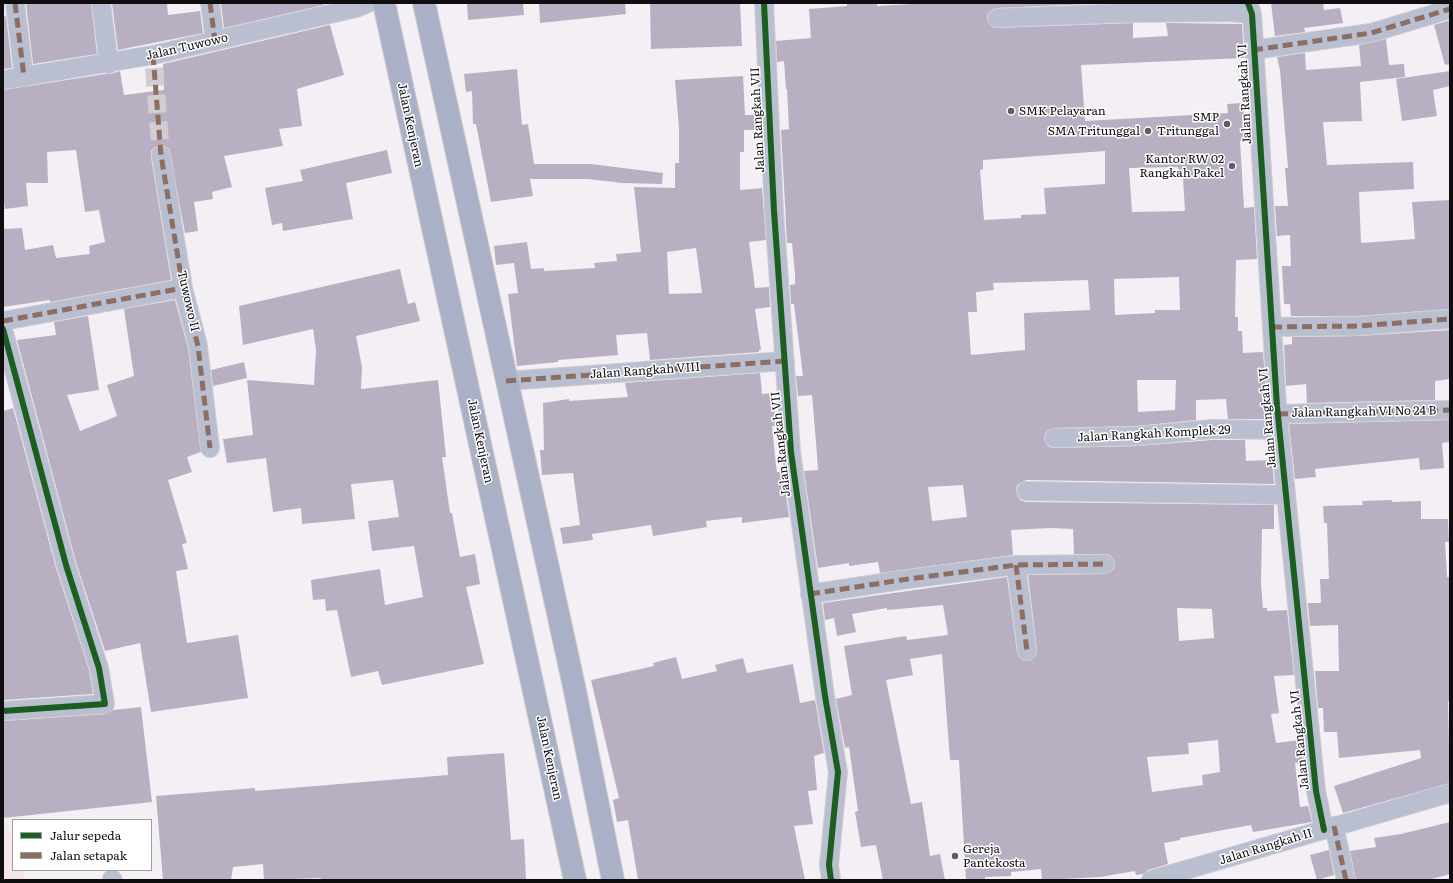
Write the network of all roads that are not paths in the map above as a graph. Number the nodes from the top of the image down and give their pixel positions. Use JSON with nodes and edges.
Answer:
{"nodes":[{"id":1,"x":16,"y":3,"type":"edge"},
{"id":2,"x":101,"y":3,"type":"edge"},
{"id":3,"x":210,"y":3,"type":"edge"},
{"id":4,"x":368,"y":3,"type":"edge"},
{"id":5,"x":384,"y":3,"type":"edge"},
{"id":6,"x":424,"y":3,"type":"edge"},
{"id":7,"x":764,"y":3,"type":"edge"},
{"id":8,"x":1250,"y":8,"type":"edge"},
{"id":9,"x":1450,"y":9,"type":"edge"},
{"id":10,"x":997,"y":18,"type":"dead end"},
{"id":11,"x":216,"y":41,"type":"junction"},
{"id":12,"x":1253,"y":50,"type":"junction"},
{"id":13,"x":109,"y":64,"type":"junction"},
{"id":14,"x":24,"y":77,"type":"junction"},
{"id":15,"x":3,"y":80,"type":"edge"},
{"id":16,"x":161,"y":155,"type":"tunnel mouth"},
{"id":17,"x":183,"y":288,"type":"junction"},
{"id":18,"x":1450,"y":319,"type":"edge"},
{"id":19,"x":3,"y":321,"type":"edge"},
{"id":20,"x":1272,"y":327,"type":"junction"},
{"id":21,"x":3,"y":329,"type":"edge"},
{"id":22,"x":784,"y":361,"type":"junction"},
{"id":23,"x":506,"y":381,"type":"junction"},
{"id":24,"x":1450,"y":410,"type":"edge"},
{"id":25,"x":1279,"y":422,"type":"junction"},
{"id":26,"x":1054,"y":438,"type":"dead end"},
{"id":27,"x":210,"y":448,"type":"dead end"},
{"id":28,"x":1026,"y":491,"type":"dead end"},
{"id":29,"x":1286,"y":496,"type":"junction"},
{"id":30,"x":1016,"y":564,"type":"junction"},
{"id":31,"x":1105,"y":564,"type":"dead end"},
{"id":32,"x":810,"y":594,"type":"junction"},
{"id":33,"x":1027,"y":651,"type":"dead end"},
{"id":34,"x":3,"y":711,"type":"edge"},
{"id":35,"x":1450,"y":793,"type":"edge"},
{"id":36,"x":1329,"y":828,"type":"junction"},
{"id":37,"x":575,"y":880,"type":"edge"},
{"id":38,"x":613,"y":880,"type":"edge"},
{"id":39,"x":831,"y":880,"type":"edge"},
{"id":40,"x":1151,"y":880,"type":"edge"},
{"id":41,"x":1346,"y":880,"type":"edge"}],
"edges":[{"from":1,"to":14,"type":"street"},
{"from":2,"to":13,"type":"street"},
{"from":3,"to":11,"type":"street"},
{"from":4,"to":11,"type":"street","name":"Jalan Tuwowo"},
{"from":5,"to":37,"type":"highway","name":"Jalan Kenjeran"},
{"from":6,"to":23,"type":"highway"},
{"from":7,"to":22,"type":"street","name":"Jalan Rangkah VII"},
{"from":8,"to":10,"type":"street"},
{"from":8,"to":12,"type":"street","name":"Jalan Rangkah VI"},
{"from":9,"to":12,"type":"street"},
{"from":11,"to":13,"type":"street","name":"Jalan Tuwowo"},
{"from":12,"to":20,"type":"street","name":"Jalan Rangkah VI"},
{"from":13,"to":14,"type":"street","name":"Jalan Tuwowo"},
{"from":14,"to":15,"type":"street","name":"Jalan Tuwowo"},
{"from":16,"to":17,"type":"street","name":"Tuwowo II"},
{"from":17,"to":19,"type":"street"},
{"from":17,"to":27,"type":"street","name":"Tuwowo II"},
{"from":18,"to":20,"type":"street"},
{"from":20,"to":25,"type":"street","name":"Jalan Rangkah VI"},
{"from":21,"to":34,"type":"street"},
{"from":22,"to":23,"type":"street","name":"Jalan Rangkah VIII"},
{"from":22,"to":32,"type":"street","name":"Jalan Rangkah VII"},
{"from":23,"to":38,"type":"highway"},
{"from":24,"to":25,"type":"street","name":"Jalan Rangkah VI No 24 B"},
{"from":25,"to":26,"type":"street","name":"Jalan Rangkah Komplek 29"},
{"from":25,"to":29,"type":"street","name":"Jalan Rangkah VI"},
{"from":28,"to":29,"type":"street"},
{"from":29,"to":36,"type":"street","name":"Jalan Rangkah VI"},
{"from":30,"to":31,"type":"street"},
{"from":30,"to":32,"type":"street"},
{"from":30,"to":33,"type":"street"},
{"from":32,"to":39,"type":"street","name":"Jalan Rangkah VII"},
{"from":35,"to":36,"type":"street","name":"Jalan Rangkah II"},
{"from":36,"to":40,"type":"street","name":"Jalan Rangkah II"},
{"from":36,"to":41,"type":"street","name":"Jalan Rangkah VI"}]}
